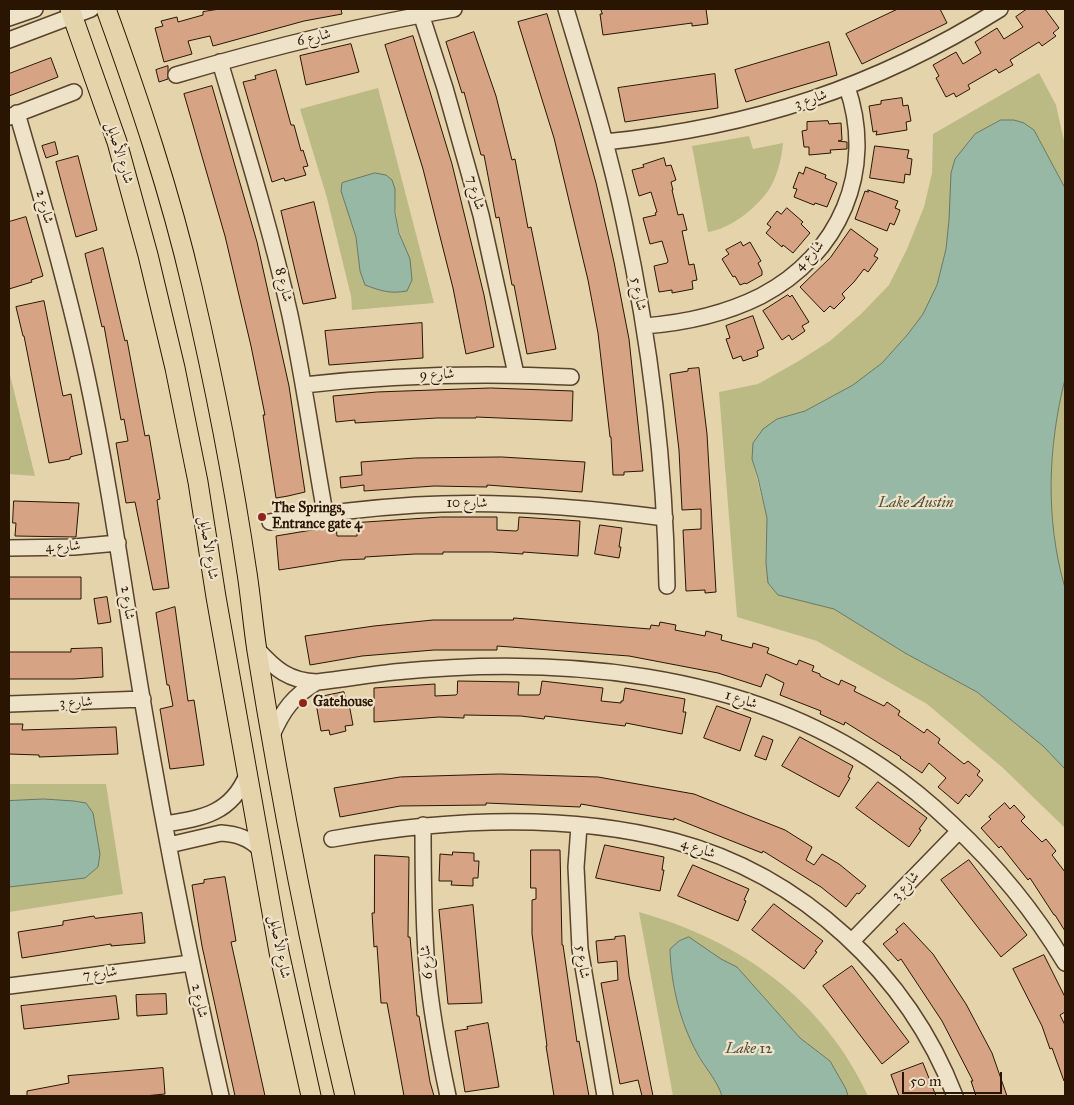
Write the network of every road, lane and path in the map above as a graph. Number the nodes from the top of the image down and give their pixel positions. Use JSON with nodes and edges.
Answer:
{"nodes":[{"id":1,"x":35,"y":9,"type":"edge"},
{"id":2,"x":91,"y":9,"type":"edge"},
{"id":3,"x":106,"y":9,"type":"edge"},
{"id":4,"x":454,"y":9,"type":"edge"},
{"id":5,"x":566,"y":9,"type":"edge"},
{"id":6,"x":1000,"y":9,"type":"edge"},
{"id":7,"x":71,"y":12,"type":"edge"},
{"id":8,"x":421,"y":14,"type":"junction"},
{"id":9,"x":9,"y":18,"type":"edge"},
{"id":10,"x":9,"y":40,"type":"edge"},
{"id":11,"x":220,"y":62,"type":"junction"},
{"id":12,"x":176,"y":75,"type":"dead end"},
{"id":13,"x":846,"y":87,"type":"junction"},
{"id":14,"x":74,"y":92,"type":"dead end"},
{"id":15,"x":13,"y":115,"type":"edge"},
{"id":16,"x":605,"y":142,"type":"junction"},
{"id":17,"x":644,"y":326,"type":"junction"},
{"id":18,"x":516,"y":374,"type":"junction"},
{"id":19,"x":571,"y":377,"type":"dead end"},
{"id":20,"x":304,"y":386,"type":"junction"},
{"id":21,"x":325,"y":513,"type":"junction"},
{"id":22,"x":665,"y":518,"type":"junction"},
{"id":23,"x":270,"y":522,"type":"dead end"},
{"id":24,"x":118,"y":543,"type":"junction"},
{"id":25,"x":9,"y":548,"type":"edge"},
{"id":26,"x":667,"y":586,"type":"dead end"},
{"id":27,"x":257,"y":649,"type":"junction"},
{"id":28,"x":317,"y":682,"type":"junction"},
{"id":29,"x":143,"y":699,"type":"junction"},
{"id":30,"x":9,"y":704,"type":"edge"},
{"id":31,"x":272,"y":735,"type":"junction"},
{"id":32,"x":247,"y":775,"type":"junction"},
{"id":33,"x":217,"y":810,"type":"junction"},
{"id":34,"x":164,"y":820,"type":"junction"},
{"id":35,"x":423,"y":826,"type":"junction"},
{"id":36,"x":579,"y":826,"type":"junction"},
{"id":37,"x":959,"y":831,"type":"junction"},
{"id":38,"x":221,"y":833,"type":"junction"},
{"id":39,"x":332,"y":839,"type":"dead end"},
{"id":40,"x":169,"y":845,"type":"junction"},
{"id":41,"x":260,"y":849,"type":"junction"},
{"id":42,"x":852,"y":941,"type":"junction"},
{"id":43,"x":191,"y":963,"type":"junction"},
{"id":44,"x":1065,"y":963,"type":"edge"},
{"id":45,"x":9,"y":986,"type":"edge"},
{"id":46,"x":220,"y":1096,"type":"edge"},
{"id":47,"x":311,"y":1096,"type":"edge"},
{"id":48,"x":346,"y":1096,"type":"edge"},
{"id":49,"x":448,"y":1096,"type":"edge"},
{"id":50,"x":604,"y":1096,"type":"edge"},
{"id":51,"x":956,"y":1096,"type":"edge"}],
"edges":[{"from":1,"to":9,"type":"street"},
{"from":2,"to":7,"type":"street"},
{"from":3,"to":27,"type":"main road"},
{"from":4,"to":8,"type":"street","name":"شارع 6"},
{"from":5,"to":16,"type":"street","name":"شارع 5"},
{"from":6,"to":13,"type":"street","name":"شارع 3"},
{"from":7,"to":10,"type":"street"},
{"from":7,"to":32,"type":"main road","name":"شارع الأصايل"},
{"from":8,"to":11,"type":"street","name":"شارع 6"},
{"from":8,"to":18,"type":"street","name":"شارع 7"},
{"from":11,"to":12,"type":"street","name":"شارع 6"},
{"from":11,"to":20,"type":"street","name":"شارع 8"},
{"from":13,"to":16,"type":"street","name":"شارع 3"},
{"from":13,"to":17,"type":"street","name":"شارع 4"},
{"from":14,"to":15,"type":"street"},
{"from":15,"to":24,"type":"street","name":"شارع 2"},
{"from":16,"to":17,"type":"street","name":"شارع 5"},
{"from":17,"to":22,"type":"street","name":"شارع 5"},
{"from":18,"to":19,"type":"street","name":"شارع 9"},
{"from":18,"to":20,"type":"street","name":"شارع 9"},
{"from":20,"to":21,"type":"street","name":"شارع 8"},
{"from":21,"to":22,"type":"street","name":"شارع 10"},
{"from":21,"to":23,"type":"street","name":"شارع 10"},
{"from":22,"to":26,"type":"street","name":"شارع 5"},
{"from":24,"to":25,"type":"street","name":"شارع 4"},
{"from":24,"to":29,"type":"street","name":"شارع 2"},
{"from":27,"to":28,"type":"street","name":"شارع 1"},
{"from":27,"to":31,"type":"main road"},
{"from":28,"to":31,"type":"street","name":"شارع 1"},
{"from":28,"to":37,"type":"street","name":"شارع 1"},
{"from":29,"to":30,"type":"street","name":"شارع 3"},
{"from":29,"to":34,"type":"street","name":"شارع 2"},
{"from":31,"to":48,"type":"main road"},
{"from":32,"to":33,"type":"street"},
{"from":32,"to":41,"type":"main road","name":"شارع الأصايل"},
{"from":33,"to":34,"type":"street"},
{"from":33,"to":38,"type":"street"},
{"from":34,"to":40,"type":"street","name":"شارع 2"},
{"from":35,"to":36,"type":"street","name":"شارع 4"},
{"from":35,"to":39,"type":"street","name":"شارع 4"},
{"from":35,"to":49,"type":"street","name":"شارع 6"},
{"from":36,"to":42,"type":"street","name":"شارع 4"},
{"from":36,"to":50,"type":"street","name":"شارع 5"},
{"from":37,"to":42,"type":"street","name":"شارع 3"},
{"from":37,"to":44,"type":"street","name":"شارع 1"},
{"from":38,"to":40,"type":"street"},
{"from":38,"to":41,"type":"street"},
{"from":40,"to":43,"type":"street","name":"شارع 2"},
{"from":41,"to":47,"type":"main road","name":"شارع الأصايل"},
{"from":42,"to":51,"type":"street","name":"شارع 4"},
{"from":43,"to":45,"type":"street","name":"شارع 7"},
{"from":43,"to":46,"type":"street","name":"شارع 2"}]}
